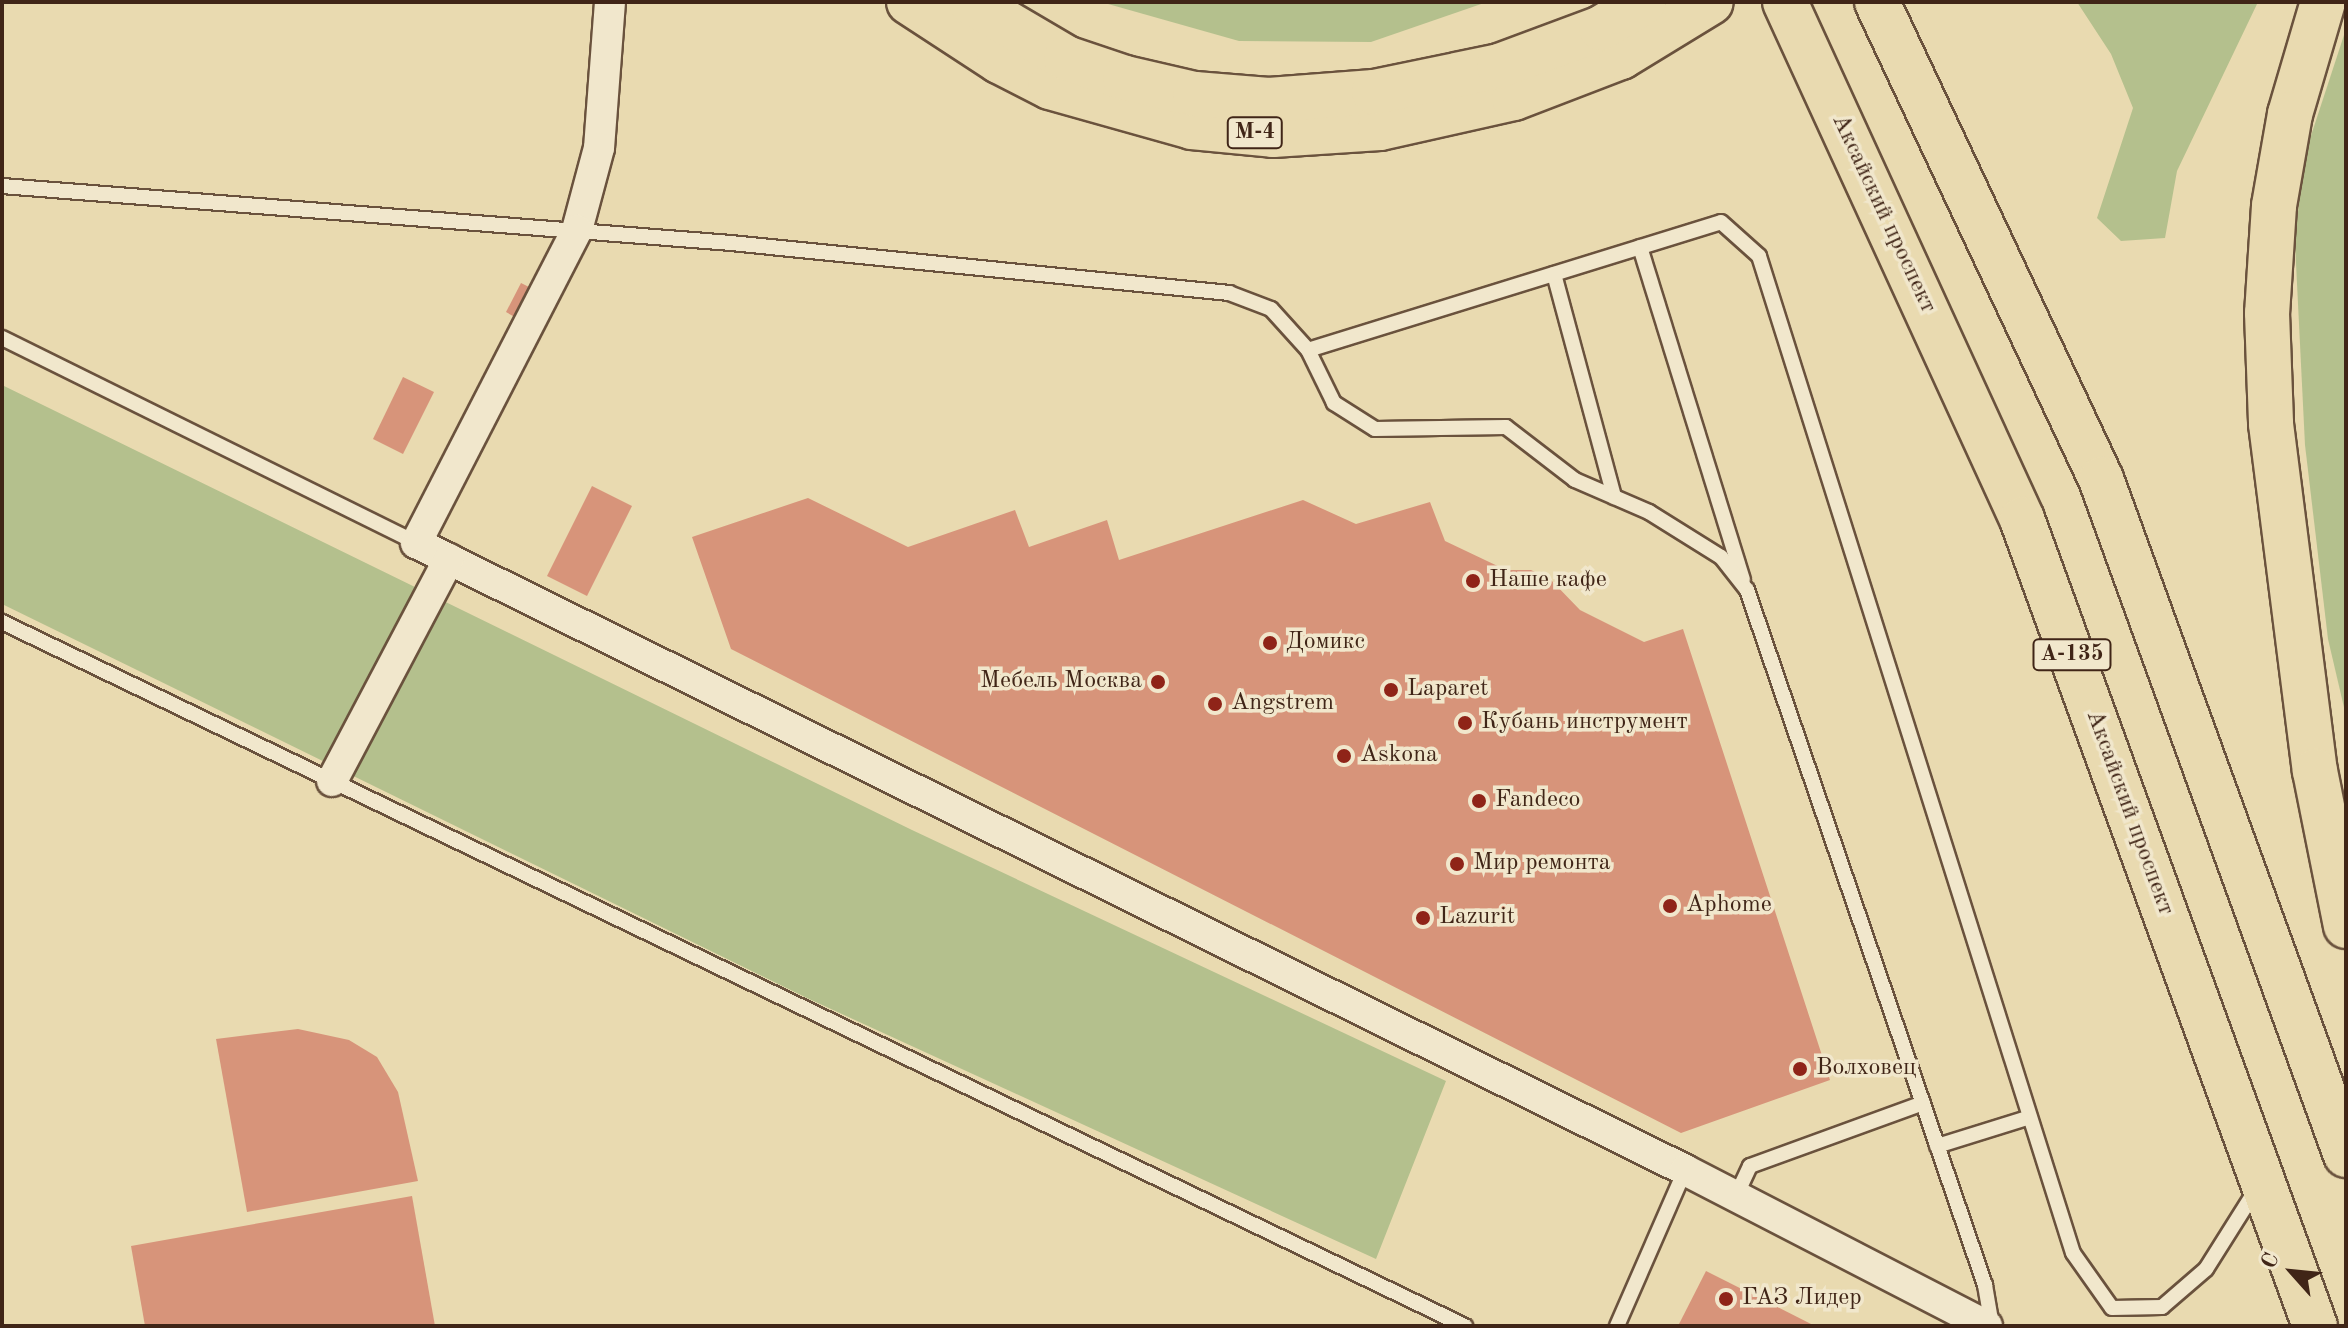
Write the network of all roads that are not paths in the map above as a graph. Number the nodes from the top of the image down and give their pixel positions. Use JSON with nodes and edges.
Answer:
{"nodes":[{"id":1,"x":610,"y":2,"type":"edge"},
{"id":2,"x":909,"y":2,"type":"edge"},
{"id":3,"x":971,"y":2,"type":"edge"},
{"id":4,"x":1644,"y":2,"type":"edge"},
{"id":5,"x":1711,"y":2,"type":"edge"},
{"id":6,"x":1785,"y":2,"type":"edge"},
{"id":7,"x":1877,"y":2,"type":"edge"},
{"id":8,"x":2323,"y":2,"type":"edge"},
{"id":9,"x":1611,"y":43,"type":"junction"},
{"id":10,"x":2,"y":186,"type":"edge"},
{"id":11,"x":577,"y":230,"type":"junction"},
{"id":12,"x":1640,"y":247,"type":"junction"},
{"id":13,"x":1554,"y":274,"type":"junction"},
{"id":14,"x":2,"y":338,"type":"edge"},
{"id":15,"x":1308,"y":350,"type":"junction"},
{"id":16,"x":1614,"y":497,"type":"junction"},
{"id":17,"x":416,"y":543,"type":"junction"},
{"id":18,"x":449,"y":559,"type":"junction"},
{"id":19,"x":1747,"y":590,"type":"junction"},
{"id":20,"x":2,"y":622,"type":"edge"},
{"id":21,"x":332,"y":781,"type":"junction"},
{"id":22,"x":2346,"y":926,"type":"edge"},
{"id":23,"x":1923,"y":1103,"type":"junction"},
{"id":24,"x":2030,"y":1117,"type":"junction"},
{"id":25,"x":1937,"y":1146,"type":"junction"},
{"id":26,"x":2346,"y":1155,"type":"edge"},
{"id":27,"x":1685,"y":1170,"type":"junction"},
{"id":28,"x":2263,"y":1180,"type":"junction"},
{"id":29,"x":1736,"y":1196,"type":"junction"},
{"id":30,"x":1465,"y":1326,"type":"edge"},
{"id":31,"x":1617,"y":1326,"type":"edge"},
{"id":32,"x":1990,"y":1326,"type":"edge"},
{"id":33,"x":2315,"y":1326,"type":"edge"}],
"edges":[{"from":1,"to":11,"type":"street"},
{"from":2,"to":9,"type":"main road","number":"М-4"},
{"from":3,"to":9,"type":"main road"},
{"from":4,"to":9,"type":"main road"},
{"from":5,"to":9,"type":"main road","number":"М-4"},
{"from":6,"to":28,"type":"main road","name":"Аксайский проспект","number":"А-135"},
{"from":7,"to":26,"type":"main road"},
{"from":8,"to":22,"type":"main road"},
{"from":10,"to":11,"type":"lane"},
{"from":11,"to":15,"type":"lane"},
{"from":11,"to":17,"type":"street"},
{"from":12,"to":13,"type":"lane"},
{"from":12,"to":19,"type":"lane"},
{"from":12,"to":24,"type":"lane"},
{"from":13,"to":15,"type":"lane"},
{"from":13,"to":16,"type":"lane"},
{"from":14,"to":17,"type":"lane"},
{"from":15,"to":16,"type":"lane"},
{"from":16,"to":19,"type":"lane"},
{"from":17,"to":18,"type":"street"},
{"from":18,"to":21,"type":"street"},
{"from":18,"to":27,"type":"street"},
{"from":19,"to":23,"type":"lane"},
{"from":20,"to":21,"type":"lane"},
{"from":21,"to":30,"type":"lane"},
{"from":23,"to":25,"type":"lane"},
{"from":23,"to":29,"type":"lane"},
{"from":24,"to":25,"type":"lane"},
{"from":24,"to":28,"type":"lane"},
{"from":25,"to":32,"type":"lane"},
{"from":27,"to":29,"type":"street"},
{"from":27,"to":31,"type":"lane"},
{"from":28,"to":33,"type":"main road","name":"Аксайский проспект","number":"А-135"},
{"from":29,"to":32,"type":"street"}]}
